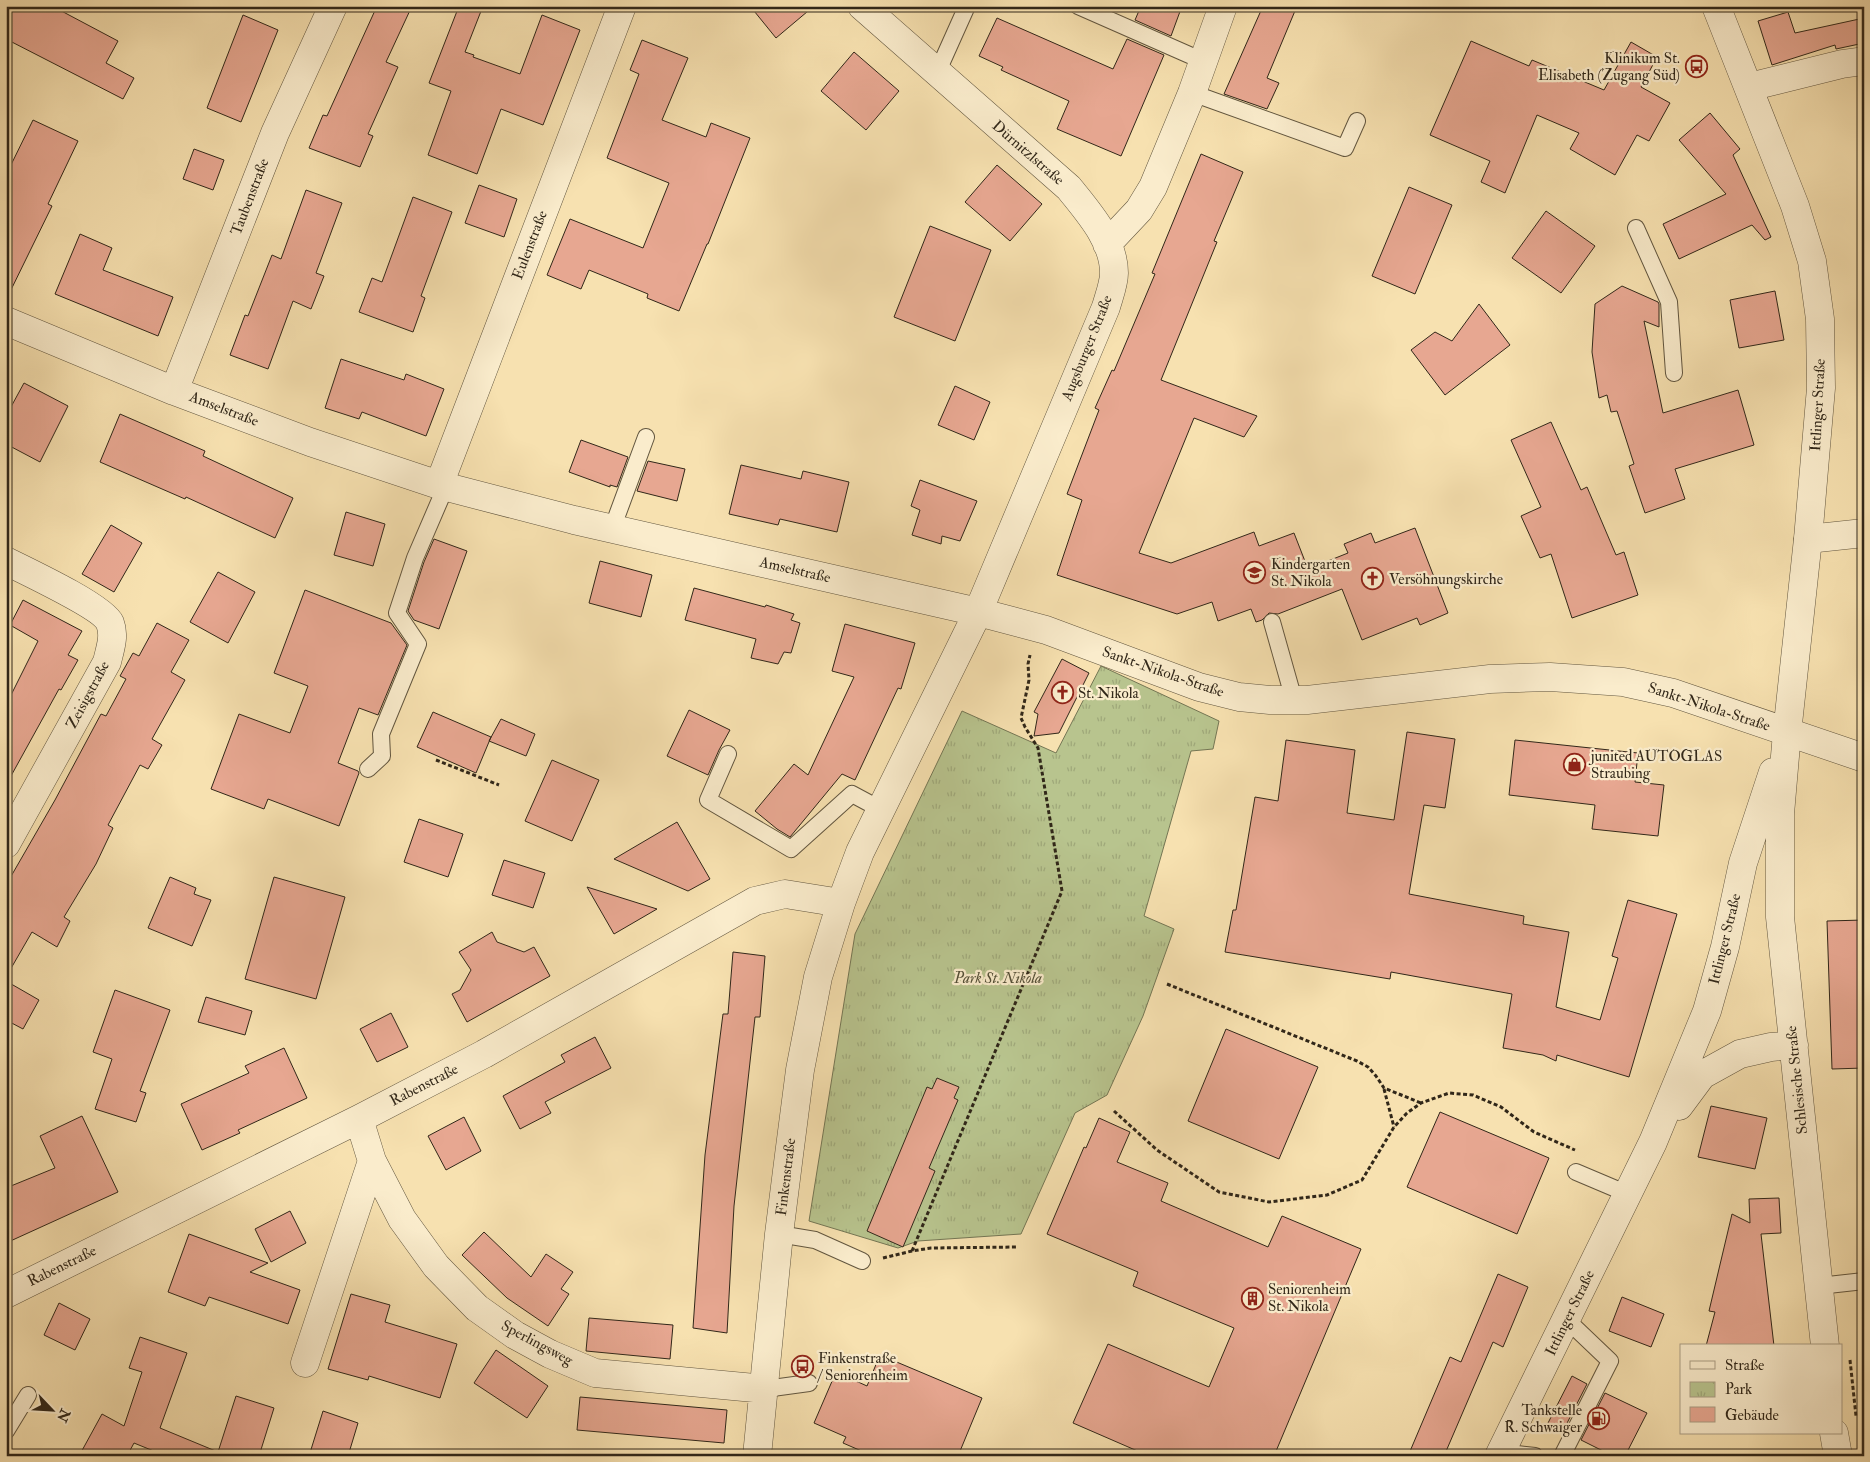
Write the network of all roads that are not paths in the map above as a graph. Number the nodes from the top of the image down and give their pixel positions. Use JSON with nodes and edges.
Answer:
{"nodes":[{"id":1,"x":333,"y":6,"type":"edge"},
{"id":2,"x":622,"y":6,"type":"edge"},
{"id":3,"x":862,"y":6,"type":"edge"},
{"id":4,"x":967,"y":6,"type":"edge"},
{"id":5,"x":1078,"y":6,"type":"edge"},
{"id":6,"x":1223,"y":6,"type":"edge"},
{"id":7,"x":1716,"y":6,"type":"edge"},
{"id":8,"x":1203,"y":61,"type":"junction"},
{"id":9,"x":1864,"y":61,"type":"edge"},
{"id":10,"x":937,"y":74,"type":"junction"},
{"id":11,"x":1749,"y":87,"type":"junction"},
{"id":12,"x":1192,"y":93,"type":"junction"},
{"id":13,"x":1357,"y":121,"type":"dead end"},
{"id":14,"x":1636,"y":228,"type":"dead end"},
{"id":15,"x":1107,"y":244,"type":"junction"},
{"id":16,"x":9,"y":331,"type":"edge"},
{"id":17,"x":1674,"y":373,"type":"dead end"},
{"id":18,"x":174,"y":391,"type":"junction"},
{"id":19,"x":646,"y":438,"type":"dead end"},
{"id":20,"x":442,"y":486,"type":"junction"},
{"id":21,"x":612,"y":529,"type":"junction"},
{"id":22,"x":1864,"y":533,"type":"edge"},
{"id":23,"x":1808,"y":539,"type":"junction"},
{"id":24,"x":6,"y":561,"type":"edge"},
{"id":25,"x":978,"y":612,"type":"junction"},
{"id":26,"x":1272,"y":622,"type":"dead end"},
{"id":27,"x":1294,"y":700,"type":"junction"},
{"id":28,"x":1787,"y":733,"type":"junction"},
{"id":29,"x":728,"y":754,"type":"dead end"},
{"id":30,"x":1864,"y":758,"type":"edge"},
{"id":31,"x":368,"y":769,"type":"dead end"},
{"id":32,"x":880,"y":809,"type":"junction"},
{"id":33,"x":1780,"y":814,"type":"joint"},
{"id":34,"x":6,"y":844,"type":"edge"},
{"id":35,"x":841,"y":903,"type":"junction"},
{"id":36,"x":1794,"y":1045,"type":"junction"},
{"id":37,"x":359,"y":1119,"type":"junction"},
{"id":38,"x":1653,"y":1142,"type":"junction"},
{"id":39,"x":372,"y":1161,"type":"junction"},
{"id":40,"x":1576,"y":1172,"type":"dead end"},
{"id":41,"x":1628,"y":1194,"type":"junction"},
{"id":42,"x":779,"y":1234,"type":"junction"},
{"id":43,"x":862,"y":1260,"type":"road end"},
{"id":44,"x":1864,"y":1282,"type":"edge"},
{"id":45,"x":1819,"y":1286,"type":"junction"},
{"id":46,"x":6,"y":1294,"type":"edge"},
{"id":47,"x":1567,"y":1320,"type":"junction"},
{"id":48,"x":1825,"y":1344,"type":"edge"},
{"id":49,"x":306,"y":1363,"type":"dead end"},
{"id":50,"x":808,"y":1383,"type":"dead end"},
{"id":51,"x":765,"y":1389,"type":"junction"},
{"id":52,"x":28,"y":1395,"type":"dead end"},
{"id":53,"x":6,"y":1431,"type":"edge"},
{"id":54,"x":1834,"y":1434,"type":"edge"},
{"id":55,"x":1500,"y":1454,"type":"edge"},
{"id":56,"x":757,"y":1456,"type":"edge"},
{"id":57,"x":1535,"y":1456,"type":"edge"},
{"id":58,"x":1562,"y":1456,"type":"edge"},
{"id":59,"x":1838,"y":1456,"type":"edge"}],
"edges":[{"from":1,"to":18,"type":"street","name":"Taubenstraße"},
{"from":2,"to":20,"type":"street","name":"Eulenstraße"},
{"from":3,"to":10,"type":"street","name":"Dürnitzlstraße"},
{"from":4,"to":10,"type":"lane"},
{"from":5,"to":8,"type":"lane"},
{"from":6,"to":8,"type":"street"},
{"from":7,"to":11,"type":"street","name":"Ittlinger Straße"},
{"from":8,"to":12,"type":"street"},
{"from":9,"to":11,"type":"street"},
{"from":10,"to":15,"type":"street","name":"Dürnitzlstraße"},
{"from":11,"to":23,"type":"street","name":"Ittlinger Straße"},
{"from":12,"to":13,"type":"lane"},
{"from":12,"to":15,"type":"street"},
{"from":14,"to":17,"type":"lane"},
{"from":15,"to":25,"type":"street","name":"Augsburger Straße"},
{"from":16,"to":18,"type":"street","name":"Amselstraße"},
{"from":18,"to":20,"type":"street","name":"Amselstraße"},
{"from":19,"to":21,"type":"lane"},
{"from":20,"to":21,"type":"street","name":"Amselstraße"},
{"from":20,"to":31,"type":"lane"},
{"from":21,"to":25,"type":"street","name":"Amselstraße"},
{"from":22,"to":23,"type":"street"},
{"from":23,"to":28,"type":"street","name":"Ittlinger Straße"},
{"from":24,"to":34,"type":"street","name":"Zeisigstraße"},
{"from":25,"to":27,"type":"street","name":"Sankt-Nikola-Straße"},
{"from":25,"to":32,"type":"street"},
{"from":26,"to":27,"type":"lane"},
{"from":27,"to":28,"type":"street","name":"Sankt-Nikola-Straße"},
{"from":28,"to":30,"type":"street","name":"Sankt-Nikola-Straße"},
{"from":28,"to":33,"type":"street","name":"Ittlinger Straße"},
{"from":28,"to":38,"type":"street","name":"Ittlinger Straße"},
{"from":29,"to":32,"type":"lane"},
{"from":32,"to":35,"type":"street"},
{"from":33,"to":36,"type":"street","name":"Schlesische Straße"},
{"from":35,"to":37,"type":"street","name":"Rabenstraße"},
{"from":35,"to":42,"type":"street","name":"Finkenstraße"},
{"from":36,"to":38,"type":"street","name":"Ittlinger Straße"},
{"from":36,"to":45,"type":"street","name":"Schlesische Straße"},
{"from":37,"to":39,"type":"street","name":"Sperlingsweg"},
{"from":37,"to":46,"type":"street","name":"Rabenstraße"},
{"from":38,"to":41,"type":"street","name":"Ittlinger Straße"},
{"from":39,"to":49,"type":"street"},
{"from":39,"to":51,"type":"street","name":"Sperlingsweg"},
{"from":40,"to":41,"type":"lane"},
{"from":41,"to":47,"type":"street","name":"Ittlinger Straße"},
{"from":42,"to":43,"type":"lane"},
{"from":42,"to":51,"type":"street","name":"Finkenstraße"},
{"from":44,"to":45,"type":"lane"},
{"from":45,"to":48,"type":"street","name":"Schlesische Straße"},
{"from":47,"to":55,"type":"street","name":"Ittlinger Straße"},
{"from":47,"to":58,"type":"lane"},
{"from":50,"to":51,"type":"lane"},
{"from":51,"to":56,"type":"street","name":"Finkenstraße"},
{"from":52,"to":53,"type":"lane"},
{"from":54,"to":59,"type":"street"},
{"from":55,"to":57,"type":"lane"}]}
